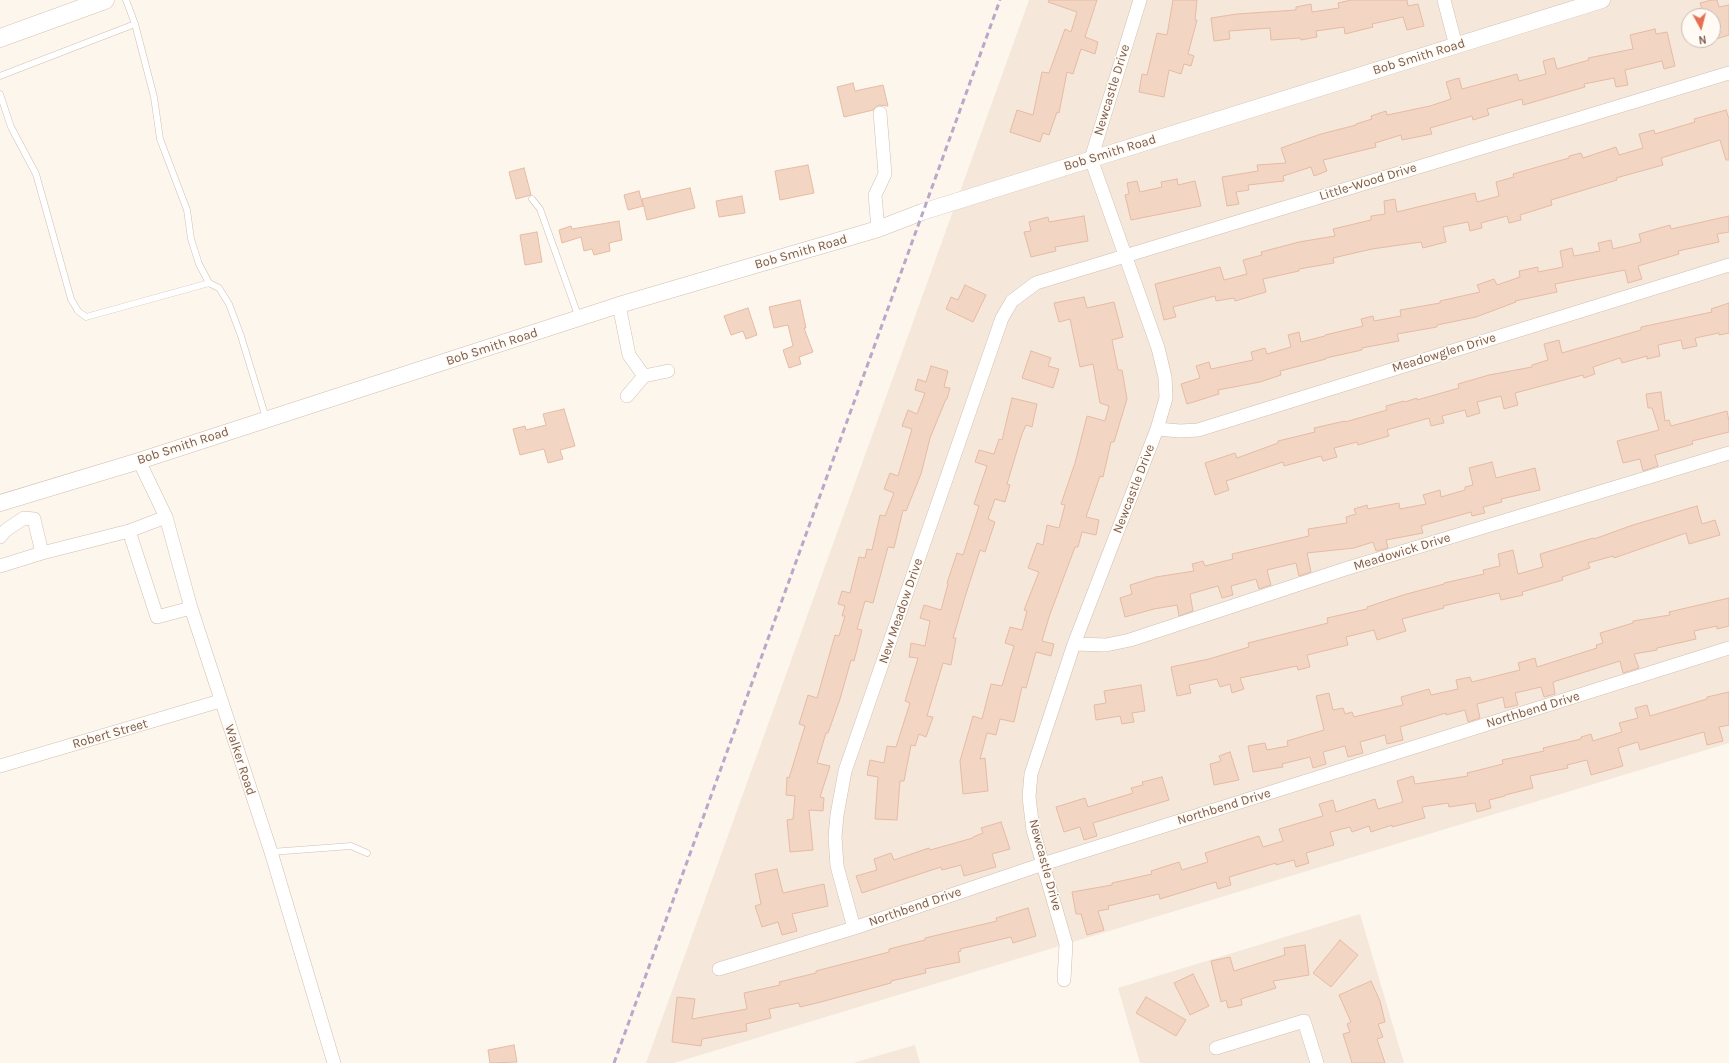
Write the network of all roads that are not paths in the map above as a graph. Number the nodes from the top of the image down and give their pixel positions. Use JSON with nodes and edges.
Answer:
{"nodes":[{"id":1,"x":106,"y":0,"type":"edge"},
{"id":2,"x":126,"y":0,"type":"edge"},
{"id":3,"x":1140,"y":0,"type":"edge"},
{"id":4,"x":1444,"y":0,"type":"edge"},
{"id":5,"x":1602,"y":0,"type":"edge"},
{"id":6,"x":135,"y":24,"type":"junction"},
{"id":7,"x":0,"y":38,"type":"edge"},
{"id":8,"x":1456,"y":46,"type":"junction"},
{"id":9,"x":1729,"y":73,"type":"edge"},
{"id":10,"x":0,"y":76,"type":"edge"},
{"id":11,"x":0,"y":94,"type":"edge"},
{"id":12,"x":880,"y":113,"type":"dead end"},
{"id":13,"x":1091,"y":159,"type":"junction"},
{"id":14,"x":532,"y":199,"type":"dead end"},
{"id":15,"x":878,"y":229,"type":"junction"},
{"id":16,"x":1126,"y":255,"type":"junction"},
{"id":17,"x":1729,"y":264,"type":"edge"},
{"id":18,"x":209,"y":283,"type":"junction"},
{"id":19,"x":1012,"y":301,"type":"joint"},
{"id":20,"x":619,"y":306,"type":"junction"},
{"id":21,"x":579,"y":318,"type":"junction"},
{"id":22,"x":668,"y":371,"type":"dead end"},
{"id":23,"x":644,"y":376,"type":"junction"},
{"id":24,"x":627,"y":396,"type":"dead end"},
{"id":25,"x":266,"y":420,"type":"junction"},
{"id":26,"x":1157,"y":429,"type":"junction"},
{"id":27,"x":1729,"y":453,"type":"edge"},
{"id":28,"x":139,"y":461,"type":"junction"},
{"id":29,"x":0,"y":502,"type":"edge"},
{"id":30,"x":166,"y":517,"type":"junction"},
{"id":31,"x":128,"y":531,"type":"junction"},
{"id":32,"x":0,"y":537,"type":"edge"},
{"id":33,"x":42,"y":553,"type":"junction"},
{"id":34,"x":0,"y":566,"type":"edge"},
{"id":35,"x":192,"y":608,"type":"junction"},
{"id":36,"x":1074,"y":644,"type":"junction"},
{"id":37,"x":1729,"y":648,"type":"edge"},
{"id":38,"x":220,"y":701,"type":"junction"},
{"id":39,"x":0,"y":766,"type":"edge"},
{"id":40,"x":271,"y":852,"type":"junction"},
{"id":41,"x":367,"y":853,"type":"dead end"},
{"id":42,"x":1043,"y":864,"type":"junction"},
{"id":43,"x":854,"y":928,"type":"junction"},
{"id":44,"x":719,"y":969,"type":"dead end"},
{"id":45,"x":1064,"y":980,"type":"dead end"},
{"id":46,"x":1216,"y":1048,"type":"dead end"},
{"id":47,"x":334,"y":1063,"type":"edge"},
{"id":48,"x":1317,"y":1063,"type":"edge"}],
"edges":[{"from":1,"to":7,"type":"main road"},
{"from":2,"to":6,"type":"lane"},
{"from":3,"to":13,"type":"street","name":"Newcastle Drive"},
{"from":4,"to":8,"type":"street"},
{"from":5,"to":8,"type":"street","name":"Bob Smith Road"},
{"from":6,"to":10,"type":"lane"},
{"from":6,"to":18,"type":"lane"},
{"from":8,"to":13,"type":"street","name":"Bob Smith Road"},
{"from":9,"to":16,"type":"street","name":"Little-Wood Drive"},
{"from":11,"to":18,"type":"lane"},
{"from":12,"to":15,"type":"street"},
{"from":13,"to":15,"type":"street","name":"Bob Smith Road"},
{"from":13,"to":16,"type":"street","name":"Newcastle Drive"},
{"from":14,"to":21,"type":"lane"},
{"from":15,"to":20,"type":"street","name":"Bob Smith Road"},
{"from":16,"to":19,"type":"street","name":"Little-Wood Drive"},
{"from":16,"to":26,"type":"street","name":"Newcastle Drive"},
{"from":17,"to":26,"type":"street","name":"Meadowglen Drive"},
{"from":18,"to":25,"type":"lane"},
{"from":19,"to":43,"type":"street","name":"New Meadow Drive"},
{"from":20,"to":21,"type":"street","name":"Bob Smith Road"},
{"from":20,"to":23,"type":"street"},
{"from":21,"to":25,"type":"street","name":"Bob Smith Road"},
{"from":22,"to":23,"type":"street"},
{"from":23,"to":24,"type":"street"},
{"from":25,"to":28,"type":"street","name":"Bob Smith Road"},
{"from":26,"to":36,"type":"street","name":"Newcastle Drive"},
{"from":27,"to":36,"type":"street","name":"Meadowick Drive"},
{"from":28,"to":29,"type":"street","name":"Bob Smith Road"},
{"from":28,"to":30,"type":"street","name":"Walker Road"},
{"from":30,"to":31,"type":"street"},
{"from":30,"to":35,"type":"street","name":"Walker Road"},
{"from":31,"to":33,"type":"street"},
{"from":31,"to":35,"type":"street"},
{"from":32,"to":33,"type":"street"},
{"from":33,"to":34,"type":"street"},
{"from":35,"to":38,"type":"street","name":"Walker Road"},
{"from":36,"to":42,"type":"street","name":"Newcastle Drive"},
{"from":37,"to":42,"type":"street","name":"Northbend Drive"},
{"from":38,"to":39,"type":"street","name":"Robert Street"},
{"from":38,"to":40,"type":"street","name":"Walker Road"},
{"from":40,"to":41,"type":"lane"},
{"from":40,"to":47,"type":"street","name":"Walker Road"},
{"from":42,"to":43,"type":"street","name":"Northbend Drive"},
{"from":42,"to":45,"type":"street","name":"Newcastle Drive"},
{"from":43,"to":44,"type":"street","name":"Northbend Drive"},
{"from":46,"to":48,"type":"street"}]}
